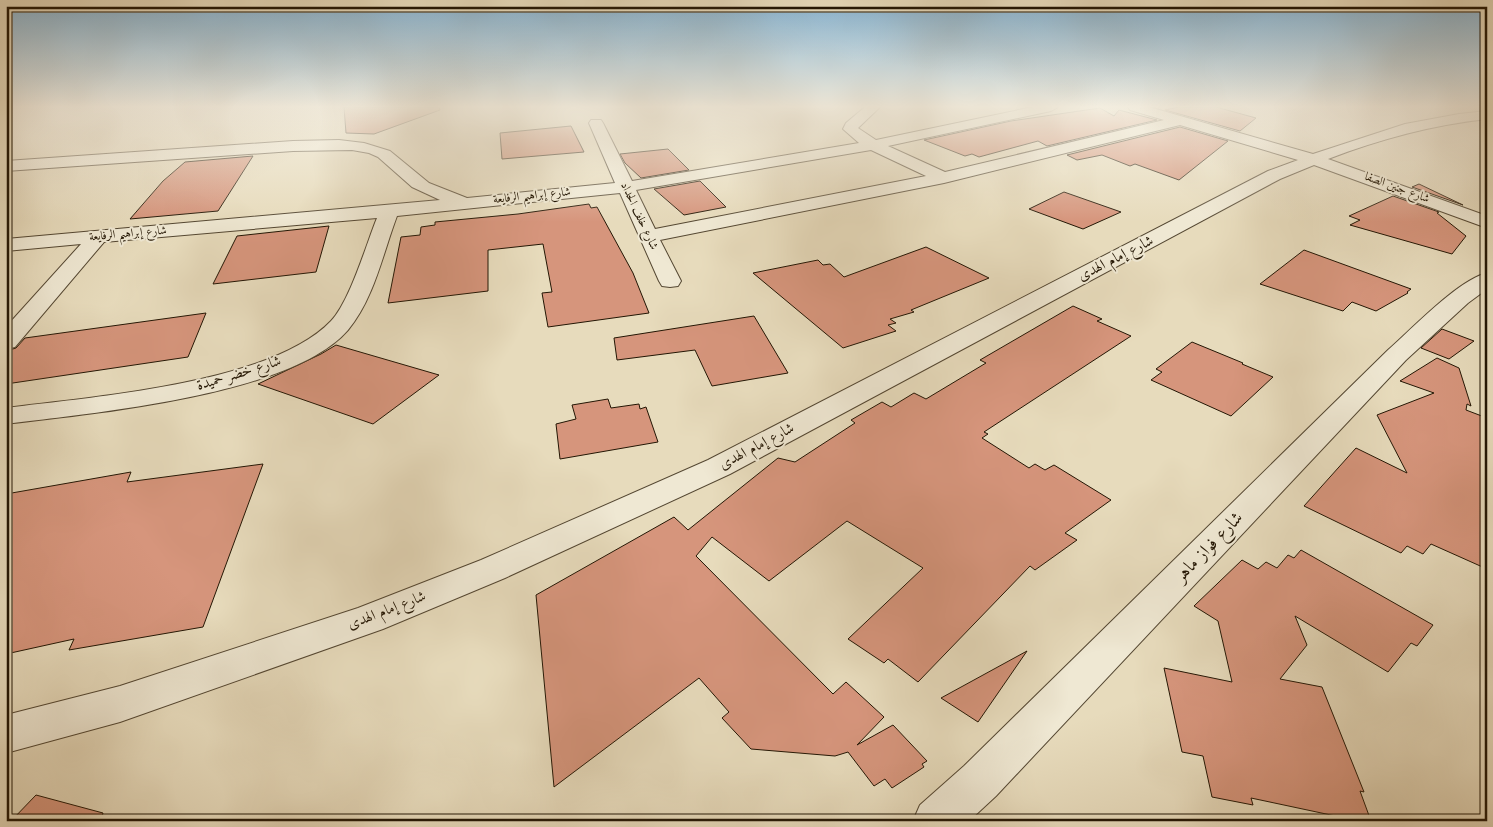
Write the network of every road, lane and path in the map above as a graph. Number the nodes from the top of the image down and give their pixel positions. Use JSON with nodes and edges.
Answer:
{"nodes":[{"id":1,"x":606,"y":146,"type":"edge"},
{"id":2,"x":864,"y":146,"type":"edge"},
{"id":3,"x":876,"y":146,"type":"edge"},
{"id":4,"x":1083,"y":146,"type":"edge"},
{"id":5,"x":1268,"y":146,"type":"edge"},
{"id":6,"x":1350,"y":146,"type":"edge"},
{"id":7,"x":1313,"y":159,"type":"junction"},
{"id":8,"x":6,"y":166,"type":"edge"},
{"id":9,"x":944,"y":178,"type":"junction"},
{"id":10,"x":625,"y":187,"type":"junction"},
{"id":11,"x":464,"y":203,"type":"junction"},
{"id":12,"x":389,"y":211,"type":"junction"},
{"id":13,"x":1487,"y":222,"type":"edge"},
{"id":14,"x":648,"y":236,"type":"junction"},
{"id":15,"x":98,"y":237,"type":"junction"},
{"id":16,"x":6,"y":245,"type":"edge"},
{"id":17,"x":1487,"y":279,"type":"edge"},
{"id":18,"x":670,"y":281,"type":"dead end"},
{"id":19,"x":6,"y":342,"type":"edge"},
{"id":20,"x":6,"y":416,"type":"edge"},
{"id":21,"x":6,"y":734,"type":"edge"},
{"id":22,"x":936,"y":821,"type":"edge"}],
"edges":[{"from":1,"to":10,"type":"street","name":"شارع خلف الحداد"},
{"from":2,"to":10,"type":"street","name":"شارع إبراهيم الرفايعة"},
{"from":3,"to":9,"type":"street"},
{"from":4,"to":9,"type":"street"},
{"from":5,"to":7,"type":"street","name":"شارع جنين الصفا"},
{"from":6,"to":7,"type":"street","name":"شارع إمام الهدى"},
{"from":7,"to":13,"type":"street","name":"شارع جنين الصفا"},
{"from":7,"to":21,"type":"street","name":"شارع إمام الهدى"},
{"from":8,"to":11,"type":"street"},
{"from":9,"to":14,"type":"street"},
{"from":10,"to":11,"type":"street","name":"شارع إبراهيم الرفايعة"},
{"from":10,"to":14,"type":"street","name":"شارع خلف الحداد"},
{"from":11,"to":12,"type":"street","name":"شارع إبراهيم الرفايعة"},
{"from":12,"to":15,"type":"street","name":"شارع إبراهيم الرفايعة"},
{"from":12,"to":20,"type":"street","name":"شارع خضر حميدة"},
{"from":14,"to":18,"type":"street","name":"شارع خلف الحداد"},
{"from":15,"to":16,"type":"street","name":"شارع إبراهيم الرفايعة"},
{"from":15,"to":19,"type":"street"},
{"from":17,"to":22,"type":"street","name":"شارع فواز ماهر"}]}
